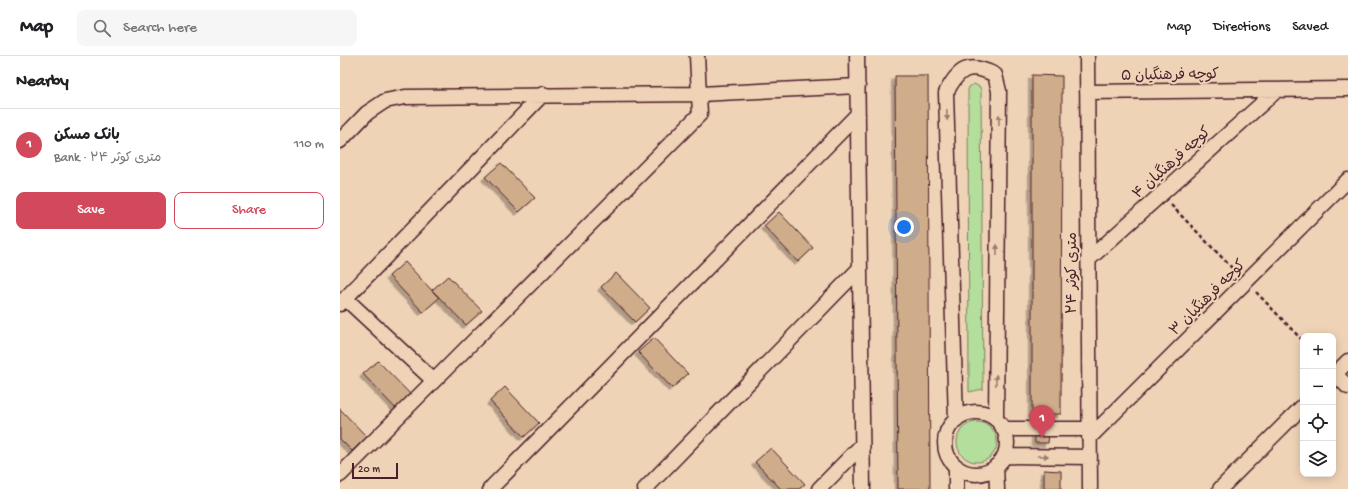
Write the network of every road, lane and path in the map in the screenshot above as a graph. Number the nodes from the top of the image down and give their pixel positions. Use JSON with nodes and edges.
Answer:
{"nodes":[{"id":1,"x":697,"y":56,"type":"edge"},
{"id":2,"x":857,"y":56,"type":"edge"},
{"id":3,"x":1087,"y":56,"type":"edge"},
{"id":4,"x":858,"y":86,"type":"junction"},
{"id":5,"x":1348,"y":89,"type":"edge"},
{"id":6,"x":1276,"y":90,"type":"junction"},
{"id":7,"x":1087,"y":92,"type":"junction"},
{"id":8,"x":543,"y":94,"type":"junction"},
{"id":9,"x":700,"y":94,"type":"junction"},
{"id":10,"x":858,"y":114,"type":"junction"},
{"id":11,"x":340,"y":141,"type":"edge"},
{"id":12,"x":1348,"y":180,"type":"edge"},
{"id":13,"x":1160,"y":195,"type":"junction"},
{"id":14,"x":1088,"y":260,"type":"junction"},
{"id":15,"x":860,"y":268,"type":"junction"},
{"id":16,"x":1246,"y":282,"type":"junction"},
{"id":17,"x":343,"y":301,"type":"edge"},
{"id":18,"x":1300,"y":338,"type":"edge"},
{"id":19,"x":1348,"y":361,"type":"edge"},
{"id":20,"x":1336,"y":373,"type":"edge"},
{"id":21,"x":1336,"y":377,"type":"edge"},
{"id":22,"x":433,"y":380,"type":"junction"},
{"id":23,"x":1348,"y":387,"type":"edge"},
{"id":24,"x":1300,"y":409,"type":"edge"},
{"id":25,"x":956,"y":420,"type":"junction"},
{"id":26,"x":1000,"y":424,"type":"junction"},
{"id":27,"x":1089,"y":434,"type":"junction"},
{"id":28,"x":862,"y":445,"type":"junction"},
{"id":29,"x":1090,"y":457,"type":"junction"},
{"id":30,"x":1000,"y":461,"type":"junction"},
{"id":31,"x":956,"y":466,"type":"junction"},
{"id":32,"x":340,"y":475,"type":"edge"},
{"id":33,"x":490,"y":489,"type":"edge"},
{"id":34,"x":645,"y":489,"type":"edge"},
{"id":35,"x":819,"y":489,"type":"edge"},
{"id":36,"x":863,"y":489,"type":"edge"},
{"id":37,"x":956,"y":489,"type":"edge"},
{"id":38,"x":997,"y":489,"type":"edge"},
{"id":39,"x":1090,"y":489,"type":"edge"},
{"id":40,"x":1220,"y":489,"type":"edge"}],
"edges":[{"from":1,"to":9,"type":"street"},
{"from":2,"to":4,"type":"street"},
{"from":3,"to":7,"type":"street","name":"۲۴ متری کوثر"},
{"from":4,"to":9,"type":"street"},
{"from":4,"to":10,"type":"street"},
{"from":5,"to":6,"type":"street","name":"کوچه فرهنگیان ۵"},
{"from":6,"to":7,"type":"street","name":"کوچه فرهنگیان ۵"},
{"from":6,"to":13,"type":"street","name":"کوچه فرهنگیان ۴"},
{"from":7,"to":14,"type":"street","name":"۲۴ متری کوثر"},
{"from":8,"to":9,"type":"street"},
{"from":8,"to":11,"type":"street"},
{"from":8,"to":17,"type":"street"},
{"from":9,"to":22,"type":"street"},
{"from":10,"to":15,"type":"street"},
{"from":10,"to":33,"type":"street"},
{"from":12,"to":16,"type":"street","name":"کوچه فرهنگیان ۳"},
{"from":13,"to":14,"type":"street","name":"کوچه فرهنگیان ۴"},
{"from":13,"to":16,"type":"path"},
{"from":14,"to":27,"type":"street","name":"۲۴ متری کوثر"},
{"from":15,"to":28,"type":"street"},
{"from":15,"to":34,"type":"street"},
{"from":16,"to":18,"type":"path"},
{"from":16,"to":27,"type":"street","name":"کوچه فرهنگیان ۳"},
{"from":17,"to":22,"type":"street"},
{"from":19,"to":20,"type":"street"},
{"from":21,"to":23,"type":"street"},
{"from":22,"to":32,"type":"street"},
{"from":24,"to":40,"type":"street"},
{"from":25,"to":26,"type":"street"},
{"from":26,"to":25,"type":"street","one_way":true},
{"from":25,"to":31,"type":"street"},
{"from":26,"to":27,"type":"street"},
{"from":26,"to":30,"type":"street"},
{"from":27,"to":29,"type":"street","name":"۲۴ متری کوثر"},
{"from":28,"to":35,"type":"street"},
{"from":28,"to":36,"type":"street"},
{"from":30,"to":29,"type":"street","one_way":true},
{"from":29,"to":39,"type":"street","name":"۲۴ متری کوثر"},
{"from":30,"to":31,"type":"street"},
{"from":30,"to":38,"type":"street"},
{"from":31,"to":37,"type":"street"}]}
